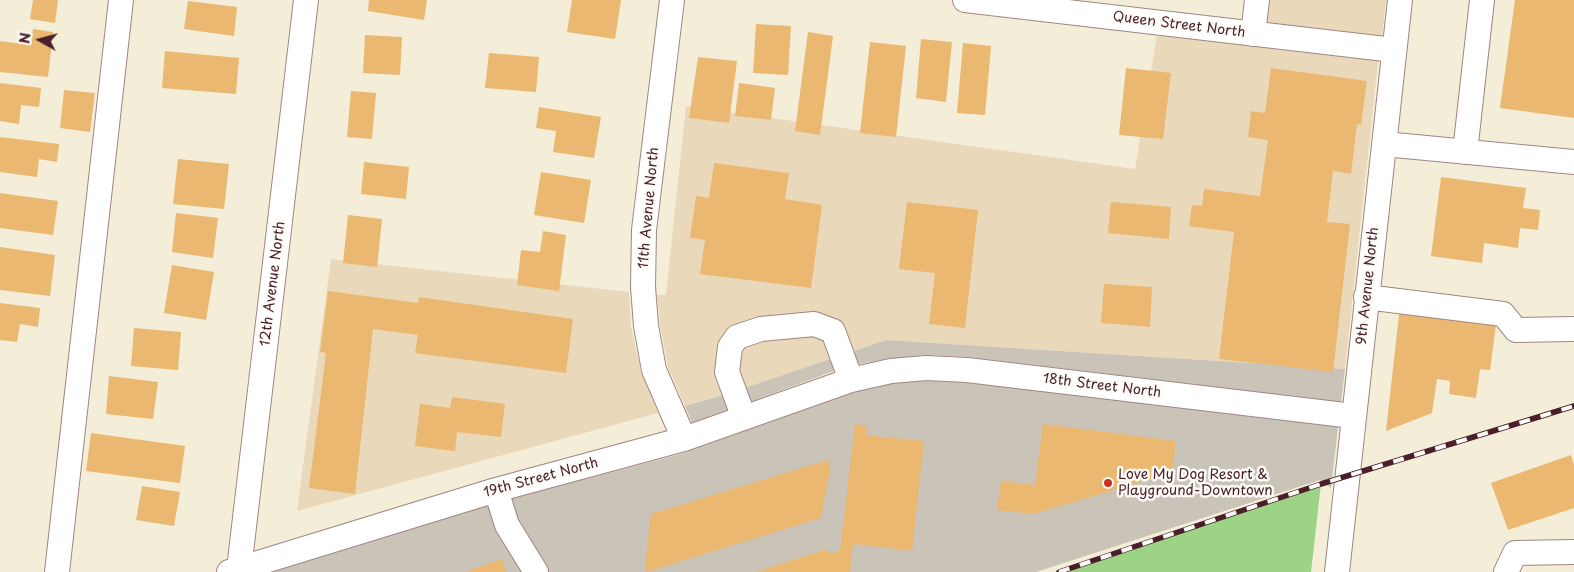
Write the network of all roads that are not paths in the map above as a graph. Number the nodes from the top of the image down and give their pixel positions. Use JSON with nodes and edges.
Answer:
{"nodes":[{"id":1,"x":121,"y":0,"type":"edge"},
{"id":2,"x":306,"y":0,"type":"edge"},
{"id":3,"x":672,"y":0,"type":"edge"},
{"id":4,"x":965,"y":0,"type":"edge"},
{"id":5,"x":1257,"y":0,"type":"edge"},
{"id":6,"x":1400,"y":0,"type":"edge"},
{"id":7,"x":1482,"y":0,"type":"edge"},
{"id":8,"x":1253,"y":34,"type":"junction"},
{"id":9,"x":1394,"y":50,"type":"junction"},
{"id":10,"x":1384,"y":144,"type":"junction"},
{"id":11,"x":1465,"y":152,"type":"junction"},
{"id":12,"x":1574,"y":162,"type":"edge"},
{"id":13,"x":1366,"y":297,"type":"junction"},
{"id":14,"x":1574,"y":329,"type":"edge"},
{"id":15,"x":851,"y":380,"type":"junction"},
{"id":16,"x":1354,"y":416,"type":"junction"},
{"id":17,"x":744,"y":418,"type":"junction"},
{"id":18,"x":684,"y":439,"type":"junction"},
{"id":19,"x":496,"y":490,"type":"junction"},
{"id":20,"x":1574,"y":552,"type":"edge"},
{"id":21,"x":234,"y":570,"type":"edge"},
{"id":22,"x":57,"y":572,"type":"edge"},
{"id":23,"x":536,"y":572,"type":"edge"},
{"id":24,"x":1337,"y":572,"type":"edge"},
{"id":25,"x":1506,"y":572,"type":"edge"}],
"edges":[{"from":1,"to":22,"type":"street"},
{"from":2,"to":21,"type":"street","name":"12th Avenue North"},
{"from":3,"to":18,"type":"street","name":"11th Avenue North"},
{"from":4,"to":8,"type":"street","name":"Queen Street North"},
{"from":5,"to":8,"type":"street"},
{"from":6,"to":9,"type":"street","name":"9th Avenue North"},
{"from":7,"to":11,"type":"street"},
{"from":8,"to":9,"type":"street","name":"Queen Street North"},
{"from":9,"to":10,"type":"street","name":"9th Avenue North"},
{"from":10,"to":11,"type":"street"},
{"from":10,"to":13,"type":"street","name":"9th Avenue North"},
{"from":11,"to":12,"type":"street"},
{"from":13,"to":14,"type":"street"},
{"from":13,"to":16,"type":"street","name":"9th Avenue North"},
{"from":15,"to":16,"type":"street","name":"18th Street North"},
{"from":15,"to":17,"type":"street","name":"19th Street North"},
{"from":15,"to":17,"type":"street"},
{"from":16,"to":24,"type":"street","name":"9th Avenue North"},
{"from":17,"to":18,"type":"street","name":"19th Street North"},
{"from":18,"to":19,"type":"street","name":"19th Street North"},
{"from":19,"to":21,"type":"street","name":"19th Street North"},
{"from":19,"to":23,"type":"street"},
{"from":20,"to":25,"type":"street"}]}
